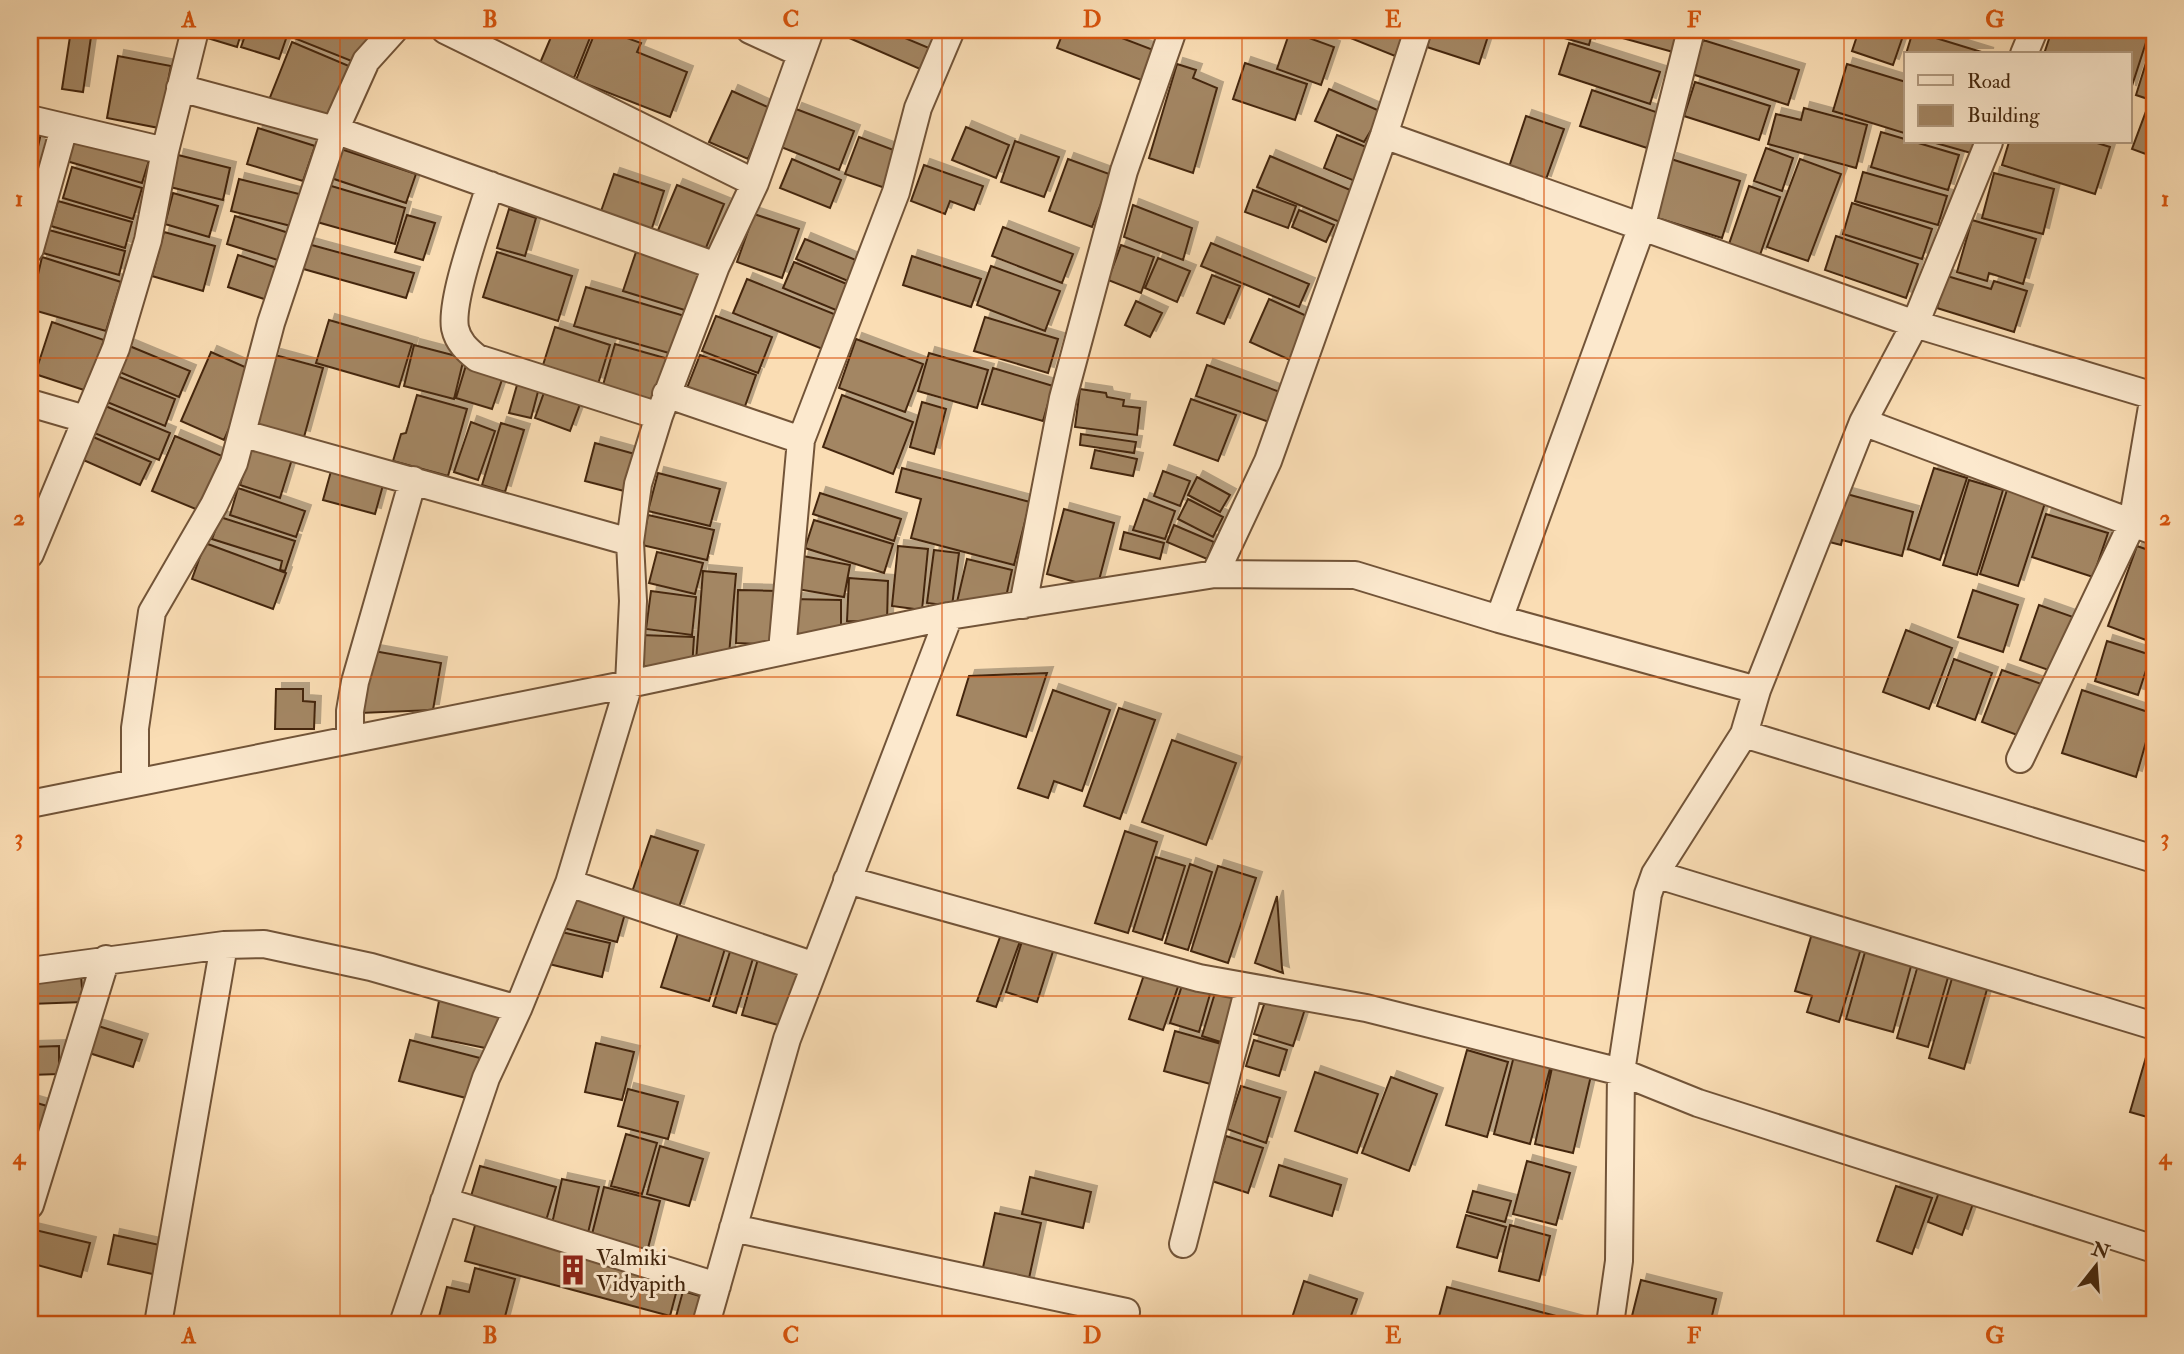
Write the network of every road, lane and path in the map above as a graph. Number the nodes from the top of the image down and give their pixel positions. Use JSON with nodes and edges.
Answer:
{"nodes":[{"id":1,"x":195,"y":30,"type":"edge"},
{"id":2,"x":394,"y":30,"type":"edge"},
{"id":3,"x":445,"y":30,"type":"edge"},
{"id":4,"x":750,"y":30,"type":"edge"},
{"id":5,"x":951,"y":30,"type":"edge"},
{"id":6,"x":1173,"y":30,"type":"edge"},
{"id":7,"x":1418,"y":30,"type":"edge"},
{"id":8,"x":1690,"y":30,"type":"edge"},
{"id":9,"x":2034,"y":30,"type":"edge"},
{"id":10,"x":805,"y":42,"type":"edge"},
{"id":11,"x":2025,"y":52,"type":"edge"},
{"id":12,"x":180,"y":88,"type":"junction"},
{"id":13,"x":30,"y":119,"type":"edge"},
{"id":14,"x":64,"y":128,"type":"junction"},
{"id":15,"x":335,"y":130,"type":"junction"},
{"id":16,"x":1384,"y":135,"type":"junction"},
{"id":17,"x":1988,"y":144,"type":"edge"},
{"id":18,"x":165,"y":151,"type":"junction"},
{"id":19,"x":755,"y":183,"type":"junction"},
{"id":20,"x":490,"y":185,"type":"junction"},
{"id":21,"x":1641,"y":229,"type":"junction"},
{"id":22,"x":30,"y":249,"type":"edge"},
{"id":23,"x":716,"y":266,"type":"junction"},
{"id":24,"x":1915,"y":324,"type":"junction"},
{"id":25,"x":2154,"y":396,"type":"edge"},
{"id":26,"x":30,"y":403,"type":"edge"},
{"id":27,"x":663,"y":405,"type":"junction"},
{"id":28,"x":85,"y":419,"type":"junction"},
{"id":29,"x":1863,"y":422,"type":"junction"},
{"id":30,"x":244,"y":434,"type":"junction"},
{"id":31,"x":801,"y":440,"type":"junction"},
{"id":32,"x":413,"y":480,"type":"junction"},
{"id":33,"x":2143,"y":527,"type":"edge"},
{"id":34,"x":630,"y":542,"type":"junction"},
{"id":35,"x":30,"y":554,"type":"edge"},
{"id":36,"x":1215,"y":574,"type":"junction"},
{"id":37,"x":1023,"y":605,"type":"junction"},
{"id":38,"x":949,"y":616,"type":"junction"},
{"id":39,"x":1499,"y":619,"type":"junction"},
{"id":40,"x":782,"y":651,"type":"junction"},
{"id":41,"x":629,"y":684,"type":"junction"},
{"id":42,"x":1757,"y":690,"type":"junction"},
{"id":43,"x":1744,"y":734,"type":"junction"},
{"id":44,"x":350,"y":740,"type":"junction"},
{"id":45,"x":2020,"y":759,"type":"dead end"},
{"id":46,"x":135,"y":781,"type":"junction"},
{"id":47,"x":30,"y":804,"type":"edge"},
{"id":48,"x":2154,"y":859,"type":"edge"},
{"id":49,"x":1655,"y":874,"type":"junction"},
{"id":50,"x":847,"y":880,"type":"junction"},
{"id":51,"x":569,"y":883,"type":"junction"},
{"id":52,"x":224,"y":945,"type":"junction"},
{"id":53,"x":106,"y":959,"type":"junction"},
{"id":54,"x":815,"y":966,"type":"junction"},
{"id":55,"x":30,"y":971,"type":"edge"},
{"id":56,"x":1249,"y":987,"type":"junction"},
{"id":57,"x":518,"y":1009,"type":"junction"},
{"id":58,"x":2154,"y":1026,"type":"edge"},
{"id":59,"x":1621,"y":1072,"type":"junction"},
{"id":60,"x":444,"y":1201,"type":"junction"},
{"id":61,"x":30,"y":1205,"type":"edge"},
{"id":62,"x":733,"y":1228,"type":"junction"},
{"id":63,"x":1183,"y":1244,"type":"dead end"},
{"id":64,"x":2154,"y":1249,"type":"edge"},
{"id":65,"x":717,"y":1286,"type":"junction"},
{"id":66,"x":1126,"y":1312,"type":"dead end"},
{"id":67,"x":1614,"y":1323,"type":"edge"},
{"id":68,"x":158,"y":1324,"type":"edge"},
{"id":69,"x":403,"y":1324,"type":"edge"},
{"id":70,"x":706,"y":1324,"type":"edge"}],
"edges":[{"from":1,"to":12,"type":"street"},
{"from":2,"to":15,"type":"street"},
{"from":3,"to":19,"type":"street"},
{"from":4,"to":10,"type":"street"},
{"from":5,"to":31,"type":"street"},
{"from":6,"to":37,"type":"street"},
{"from":7,"to":16,"type":"street"},
{"from":8,"to":21,"type":"street"},
{"from":9,"to":11,"type":"street"},
{"from":10,"to":19,"type":"street"},
{"from":12,"to":15,"type":"street"},
{"from":12,"to":18,"type":"street"},
{"from":13,"to":14,"type":"street"},
{"from":14,"to":18,"type":"street"},
{"from":14,"to":22,"type":"street"},
{"from":15,"to":20,"type":"street"},
{"from":15,"to":30,"type":"street"},
{"from":16,"to":21,"type":"street"},
{"from":16,"to":36,"type":"street"},
{"from":17,"to":24,"type":"street"},
{"from":18,"to":28,"type":"street"},
{"from":19,"to":23,"type":"street"},
{"from":20,"to":23,"type":"street"},
{"from":20,"to":27,"type":"street"},
{"from":21,"to":24,"type":"street"},
{"from":21,"to":39,"type":"street"},
{"from":23,"to":27,"type":"street"},
{"from":24,"to":25,"type":"street"},
{"from":24,"to":29,"type":"street"},
{"from":25,"to":33,"type":"street"},
{"from":26,"to":28,"type":"street"},
{"from":27,"to":31,"type":"street"},
{"from":27,"to":34,"type":"street"},
{"from":28,"to":35,"type":"street"},
{"from":29,"to":33,"type":"street"},
{"from":29,"to":42,"type":"street"},
{"from":30,"to":32,"type":"street"},
{"from":30,"to":46,"type":"street"},
{"from":31,"to":40,"type":"street"},
{"from":32,"to":34,"type":"street"},
{"from":32,"to":44,"type":"street"},
{"from":33,"to":45,"type":"street"},
{"from":34,"to":41,"type":"street"},
{"from":36,"to":37,"type":"street"},
{"from":36,"to":39,"type":"street"},
{"from":37,"to":38,"type":"street"},
{"from":38,"to":40,"type":"street"},
{"from":38,"to":50,"type":"street"},
{"from":39,"to":42,"type":"street"},
{"from":40,"to":41,"type":"street"},
{"from":41,"to":44,"type":"street"},
{"from":41,"to":51,"type":"street"},
{"from":42,"to":43,"type":"street"},
{"from":43,"to":48,"type":"street"},
{"from":43,"to":49,"type":"street"},
{"from":44,"to":46,"type":"street"},
{"from":46,"to":47,"type":"street"},
{"from":49,"to":58,"type":"street"},
{"from":49,"to":59,"type":"street"},
{"from":50,"to":54,"type":"street"},
{"from":50,"to":56,"type":"street"},
{"from":51,"to":54,"type":"street"},
{"from":51,"to":57,"type":"street"},
{"from":52,"to":53,"type":"street"},
{"from":52,"to":57,"type":"street"},
{"from":52,"to":68,"type":"street"},
{"from":53,"to":55,"type":"street"},
{"from":53,"to":61,"type":"street"},
{"from":54,"to":62,"type":"street"},
{"from":56,"to":59,"type":"street"},
{"from":56,"to":63,"type":"street"},
{"from":57,"to":60,"type":"street"},
{"from":59,"to":64,"type":"street"},
{"from":59,"to":67,"type":"street"},
{"from":60,"to":65,"type":"street"},
{"from":60,"to":69,"type":"street"},
{"from":62,"to":65,"type":"street"},
{"from":62,"to":66,"type":"street"},
{"from":65,"to":70,"type":"street"}]}
